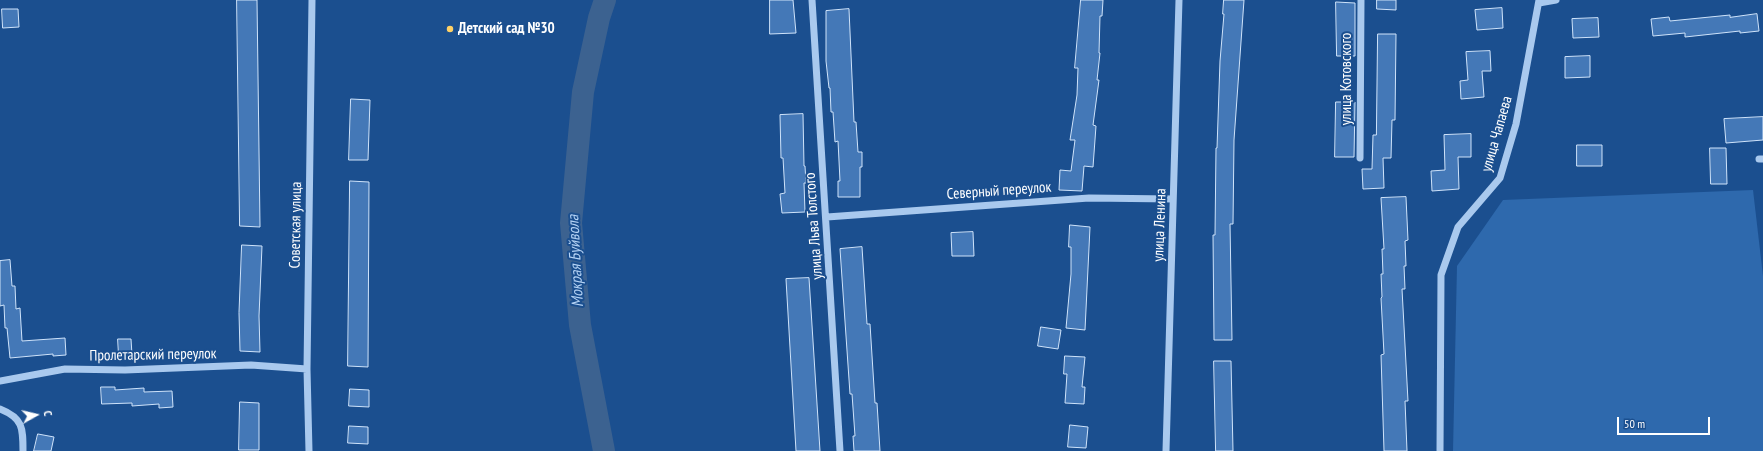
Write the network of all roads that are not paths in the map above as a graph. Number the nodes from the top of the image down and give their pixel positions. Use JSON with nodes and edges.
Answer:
{"nodes":[{"id":1,"x":312,"y":0,"type":"edge"},
{"id":2,"x":812,"y":0,"type":"edge"},
{"id":3,"x":1179,"y":0,"type":"edge"},
{"id":4,"x":1361,"y":0,"type":"edge"},
{"id":5,"x":1556,"y":0,"type":"edge"},
{"id":6,"x":1539,"y":1,"type":"edge"},
{"id":7,"x":1360,"y":158,"type":"dead end"},
{"id":8,"x":1173,"y":199,"type":"junction"},
{"id":9,"x":827,"y":217,"type":"junction"},
{"id":10,"x":308,"y":369,"type":"junction"},
{"id":11,"x":0,"y":380,"type":"edge"},
{"id":12,"x":0,"y":409,"type":"edge"},
{"id":13,"x":23,"y":451,"type":"edge"},
{"id":14,"x":309,"y":451,"type":"edge"},
{"id":15,"x":840,"y":451,"type":"edge"},
{"id":16,"x":1166,"y":451,"type":"edge"},
{"id":17,"x":1440,"y":451,"type":"edge"}],
"edges":[{"from":1,"to":10,"type":"street","name":"Советская улица"},
{"from":2,"to":9,"type":"street","name":"улица Льва Толстого"},
{"from":3,"to":8,"type":"street","name":"улица Ленина"},
{"from":4,"to":7,"type":"street","name":"улица Котовского"},
{"from":5,"to":6,"type":"street"},
{"from":6,"to":17,"type":"street","name":"улица Чапаева"},
{"from":8,"to":9,"type":"street","name":"Северный переулок"},
{"from":8,"to":16,"type":"street","name":"улица Ленина"},
{"from":9,"to":15,"type":"street","name":"улица Льва Толстого"},
{"from":10,"to":11,"type":"street","name":"Пролетарский переулок"},
{"from":10,"to":14,"type":"street","name":"Советская улица"},
{"from":12,"to":13,"type":"street"}]}
